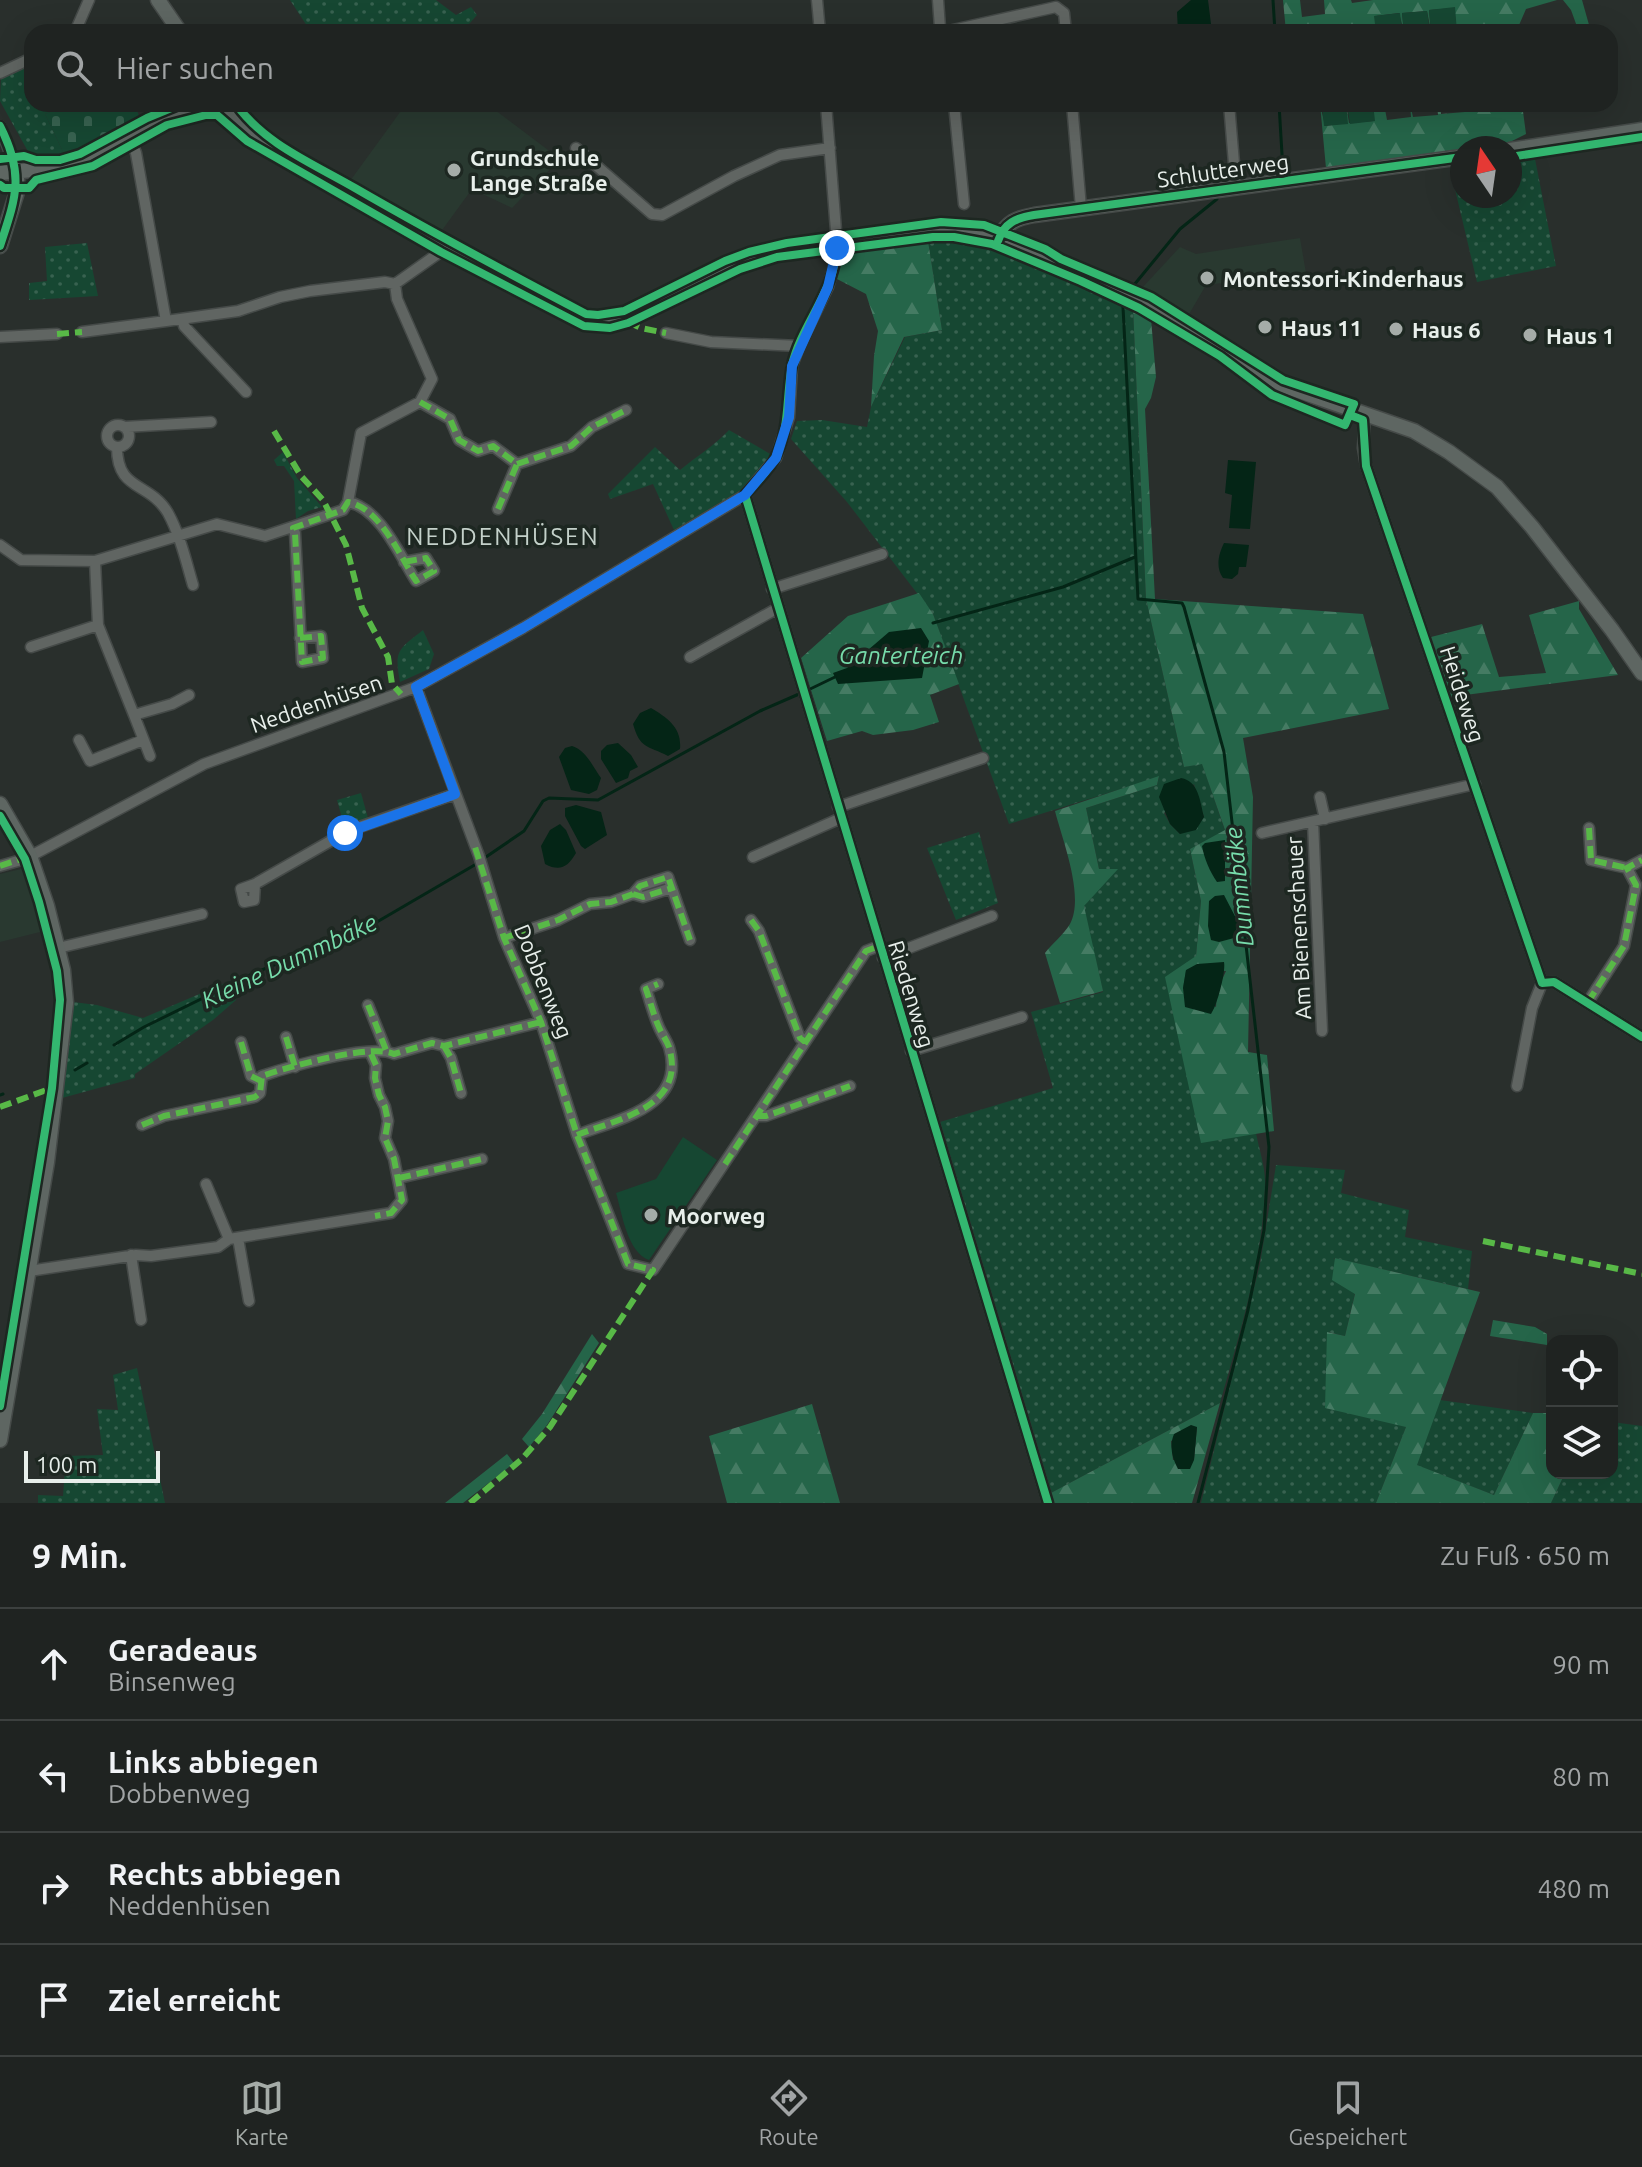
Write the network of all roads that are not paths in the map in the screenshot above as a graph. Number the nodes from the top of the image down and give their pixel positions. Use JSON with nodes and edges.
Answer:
{"nodes":[{"id":1,"x":89,"y":0,"type":"edge"},
{"id":2,"x":158,"y":0,"type":"edge"},
{"id":3,"x":817,"y":0,"type":"edge"},
{"id":4,"x":938,"y":0,"type":"edge"},
{"id":5,"x":78,"y":24,"type":"edge"},
{"id":6,"x":174,"y":24,"type":"edge"},
{"id":7,"x":819,"y":24,"type":"edge"},
{"id":8,"x":940,"y":24,"type":"edge"},
{"id":9,"x":981,"y":24,"type":"edge"},
{"id":10,"x":1065,"y":24,"type":"edge"},
{"id":11,"x":24,"y":62,"type":"edge"},
{"id":12,"x":0,"y":73,"type":"edge"},
{"id":13,"x":190,"y":112,"type":"edge"},
{"id":14,"x":232,"y":112,"type":"edge"},
{"id":15,"x":827,"y":112,"type":"edge"},
{"id":16,"x":955,"y":112,"type":"edge"},
{"id":17,"x":1073,"y":112,"type":"edge"},
{"id":18,"x":1230,"y":112,"type":"edge"},
{"id":19,"x":0,"y":126,"type":"edge"},
{"id":20,"x":1642,"y":130,"type":"edge"},
{"id":21,"x":129,"y":136,"type":"junction"},
{"id":22,"x":576,"y":148,"type":"dead end"},
{"id":23,"x":830,"y":148,"type":"junction"},
{"id":24,"x":1522,"y":148,"type":"edge"},
{"id":25,"x":1450,"y":159,"type":"edge"},
{"id":26,"x":17,"y":172,"type":"junction"},
{"id":27,"x":0,"y":173,"type":"edge"},
{"id":28,"x":1236,"y":187,"type":"junction"},
{"id":29,"x":964,"y":204,"type":"dead end"},
{"id":30,"x":1081,"y":208,"type":"junction"},
{"id":31,"x":999,"y":239,"type":"junction"},
{"id":32,"x":837,"y":243,"type":"junction"},
{"id":33,"x":0,"y":246,"type":"edge"},
{"id":34,"x":446,"y":248,"type":"junction"},
{"id":35,"x":395,"y":284,"type":"junction"},
{"id":36,"x":183,"y":320,"type":"junction"},
{"id":37,"x":166,"y":321,"type":"junction"},
{"id":38,"x":82,"y":332,"type":"dead end"},
{"id":39,"x":666,"y":333,"type":"dead end"},
{"id":40,"x":57,"y":334,"type":"dead end"},
{"id":41,"x":0,"y":337,"type":"edge"},
{"id":42,"x":799,"y":346,"type":"junction"},
{"id":43,"x":246,"y":392,"type":"dead end"},
{"id":44,"x":420,"y":402,"type":"junction"},
{"id":45,"x":626,"y":410,"type":"dead end"},
{"id":46,"x":1365,"y":414,"type":"junction"},
{"id":47,"x":211,"y":422,"type":"dead end"},
{"id":48,"x":124,"y":427,"type":"junction"},
{"id":49,"x":117,"y":447,"type":"junction"},
{"id":50,"x":517,"y":464,"type":"junction"},
{"id":51,"x":745,"y":495,"type":"junction"},
{"id":52,"x":348,"y":502,"type":"junction"},
{"id":53,"x":498,"y":509,"type":"dead end"},
{"id":54,"x":293,"y":528,"type":"junction"},
{"id":55,"x":177,"y":534,"type":"junction"},
{"id":56,"x":0,"y":545,"type":"edge"},
{"id":57,"x":882,"y":554,"type":"dead end"},
{"id":58,"x":95,"y":561,"type":"junction"},
{"id":59,"x":404,"y":562,"type":"dead end"},
{"id":60,"x":193,"y":585,"type":"dead end"},
{"id":61,"x":772,"y":589,"type":"junction"},
{"id":62,"x":778,"y":608,"type":"junction"},
{"id":63,"x":98,"y":625,"type":"junction"},
{"id":64,"x":300,"y":638,"type":"dead end"},
{"id":65,"x":31,"y":647,"type":"dead end"},
{"id":66,"x":690,"y":657,"type":"dead end"},
{"id":67,"x":1642,"y":673,"type":"edge"},
{"id":68,"x":416,"y":687,"type":"junction"},
{"id":69,"x":189,"y":695,"type":"dead end"},
{"id":70,"x":134,"y":715,"type":"junction"},
{"id":71,"x":79,"y":740,"type":"dead end"},
{"id":72,"x":143,"y":740,"type":"junction"},
{"id":73,"x":150,"y":756,"type":"dead end"},
{"id":74,"x":983,"y":758,"type":"dead end"},
{"id":75,"x":1475,"y":784,"type":"junction"},
{"id":76,"x":455,"y":794,"type":"junction"},
{"id":77,"x":1320,"y":797,"type":"dead end"},
{"id":78,"x":0,"y":804,"type":"edge"},
{"id":79,"x":840,"y":813,"type":"junction"},
{"id":80,"x":1325,"y":819,"type":"junction"},
{"id":81,"x":1313,"y":822,"type":"junction"},
{"id":82,"x":1589,"y":828,"type":"dead end"},
{"id":83,"x":1262,"y":833,"type":"dead end"},
{"id":84,"x":30,"y":856,"type":"junction"},
{"id":85,"x":753,"y":857,"type":"dead end"},
{"id":86,"x":1642,"y":860,"type":"edge"},
{"id":87,"x":0,"y":866,"type":"edge"},
{"id":88,"x":1627,"y":868,"type":"junction"},
{"id":89,"x":255,"y":884,"type":"dead end"},
{"id":90,"x":1639,"y":884,"type":"edge"},
{"id":91,"x":202,"y":914,"type":"dead end"},
{"id":92,"x":992,"y":916,"type":"dead end"},
{"id":93,"x":751,"y":920,"type":"dead end"},
{"id":94,"x":504,"y":938,"type":"junction"},
{"id":95,"x":690,"y":940,"type":"dead end"},
{"id":96,"x":879,"y":946,"type":"junction"},
{"id":97,"x":58,"y":948,"type":"junction"},
{"id":98,"x":883,"y":958,"type":"junction"},
{"id":99,"x":1542,"y":983,"type":"junction"},
{"id":100,"x":658,"y":984,"type":"dead end"},
{"id":101,"x":1588,"y":1002,"type":"junction"},
{"id":102,"x":368,"y":1005,"type":"dead end"},
{"id":103,"x":1022,"y":1017,"type":"dead end"},
{"id":104,"x":541,"y":1022,"type":"junction"},
{"id":105,"x":1322,"y":1031,"type":"dead end"},
{"id":106,"x":286,"y":1037,"type":"dead end"},
{"id":107,"x":1642,"y":1037,"type":"edge"},
{"id":108,"x":241,"y":1042,"type":"dead end"},
{"id":109,"x":805,"y":1042,"type":"junction"},
{"id":110,"x":444,"y":1046,"type":"junction"},
{"id":111,"x":386,"y":1050,"type":"junction"},
{"id":112,"x":911,"y":1051,"type":"junction"},
{"id":113,"x":371,"y":1054,"type":"junction"},
{"id":114,"x":295,"y":1067,"type":"junction"},
{"id":115,"x":261,"y":1081,"type":"junction"},
{"id":116,"x":850,"y":1086,"type":"dead end"},
{"id":117,"x":1517,"y":1086,"type":"dead end"},
{"id":118,"x":461,"y":1093,"type":"dead end"},
{"id":119,"x":756,"y":1116,"type":"junction"},
{"id":120,"x":142,"y":1125,"type":"dead end"},
{"id":121,"x":577,"y":1135,"type":"junction"},
{"id":122,"x":482,"y":1159,"type":"dead end"},
{"id":123,"x":399,"y":1178,"type":"junction"},
{"id":124,"x":206,"y":1184,"type":"dead end"},
{"id":125,"x":234,"y":1239,"type":"junction"},
{"id":126,"x":131,"y":1255,"type":"junction"},
{"id":127,"x":29,"y":1271,"type":"junction"},
{"id":128,"x":249,"y":1301,"type":"dead end"},
{"id":129,"x":141,"y":1320,"type":"dead end"},
{"id":130,"x":0,"y":1440,"type":"edge"},
{"id":131,"x":1048,"y":1503,"type":"edge"}],
"edges":[{"from":1,"to":5,"type":"street"},
{"from":2,"to":6,"type":"street"},
{"from":3,"to":7,"type":"street"},
{"from":4,"to":8,"type":"street"},
{"from":9,"to":10,"type":"street"},
{"from":11,"to":12,"type":"street"},
{"from":13,"to":21,"type":"street"},
{"from":14,"to":34,"type":"street"},
{"from":15,"to":23,"type":"street","name":"Neddenhüsen"},
{"from":16,"to":29,"type":"street"},
{"from":17,"to":30,"type":"street"},
{"from":18,"to":28,"type":"street"},
{"from":19,"to":26,"type":"street"},
{"from":20,"to":24,"type":"street"},
{"from":21,"to":26,"type":"street"},
{"from":21,"to":37,"type":"street"},
{"from":22,"to":23,"type":"street"},
{"from":23,"to":32,"type":"street","name":"Neddenhüsen"},
{"from":25,"to":28,"type":"street","name":"Schlutterweg"},
{"from":26,"to":27,"type":"street"},
{"from":26,"to":33,"type":"street"},
{"from":28,"to":30,"type":"street","name":"Schlutterweg"},
{"from":30,"to":31,"type":"street","name":"Schlutterweg"},
{"from":31,"to":32,"type":"street"},
{"from":31,"to":46,"type":"street"},
{"from":32,"to":34,"type":"street"},
{"from":32,"to":42,"type":"street","name":"Neddenhüsen"},
{"from":34,"to":35,"type":"street"},
{"from":35,"to":36,"type":"street"},
{"from":35,"to":44,"type":"street"},
{"from":36,"to":37,"type":"street"},
{"from":36,"to":43,"type":"street"},
{"from":37,"to":38,"type":"street"},
{"from":39,"to":42,"type":"street"},
{"from":40,"to":41,"type":"street"},
{"from":42,"to":51,"type":"street","name":"Neddenhüsen"},
{"from":44,"to":50,"type":"street"},
{"from":44,"to":52,"type":"street"},
{"from":45,"to":50,"type":"street"},
{"from":46,"to":67,"type":"street"},
{"from":46,"to":75,"type":"street","name":"Heideweg"},
{"from":47,"to":48,"type":"street"},
{"from":48,"to":49,"type":"street"},
{"from":48,"to":49,"type":"street"},
{"from":49,"to":55,"type":"street"},
{"from":50,"to":53,"type":"street"},
{"from":51,"to":61,"type":"street","name":"Riedenweg"},
{"from":51,"to":68,"type":"street","name":"Neddenhüsen"},
{"from":52,"to":54,"type":"street"},
{"from":52,"to":59,"type":"street"},
{"from":54,"to":55,"type":"street"},
{"from":54,"to":64,"type":"street"},
{"from":55,"to":58,"type":"street"},
{"from":55,"to":60,"type":"street"},
{"from":56,"to":58,"type":"street"},
{"from":57,"to":61,"type":"street"},
{"from":58,"to":63,"type":"street"},
{"from":61,"to":62,"type":"street","name":"Riedenweg"},
{"from":62,"to":66,"type":"street"},
{"from":62,"to":79,"type":"street","name":"Riedenweg"},
{"from":63,"to":65,"type":"street"},
{"from":63,"to":70,"type":"street"},
{"from":68,"to":76,"type":"street","name":"Dobbenweg"},
{"from":68,"to":84,"type":"street","name":"Neddenhüsen"},
{"from":69,"to":70,"type":"street"},
{"from":70,"to":72,"type":"street"},
{"from":71,"to":72,"type":"street"},
{"from":72,"to":73,"type":"street"},
{"from":74,"to":79,"type":"street"},
{"from":75,"to":80,"type":"street"},
{"from":75,"to":99,"type":"street","name":"Heideweg"},
{"from":76,"to":89,"type":"street"},
{"from":76,"to":94,"type":"street","name":"Dobbenweg"},
{"from":77,"to":80,"type":"street"},
{"from":78,"to":84,"type":"street"},
{"from":79,"to":85,"type":"street"},
{"from":79,"to":96,"type":"street","name":"Riedenweg"},
{"from":80,"to":81,"type":"street"},
{"from":81,"to":83,"type":"street"},
{"from":81,"to":105,"type":"street","name":"Am Bienenschauer"},
{"from":82,"to":88,"type":"street"},
{"from":84,"to":87,"type":"street","name":"Neddenhüsen"},
{"from":84,"to":97,"type":"street"},
{"from":86,"to":88,"type":"street"},
{"from":88,"to":90,"type":"street"},
{"from":90,"to":101,"type":"street"},
{"from":91,"to":97,"type":"street"},
{"from":92,"to":98,"type":"street"},
{"from":93,"to":109,"type":"street"},
{"from":94,"to":95,"type":"street"},
{"from":94,"to":104,"type":"street","name":"Dobbenweg"},
{"from":96,"to":98,"type":"street","name":"Riedenweg"},
{"from":96,"to":109,"type":"street"},
{"from":97,"to":127,"type":"street"},
{"from":98,"to":112,"type":"street","name":"Riedenweg"},
{"from":99,"to":101,"type":"street"},
{"from":99,"to":117,"type":"street"},
{"from":100,"to":121,"type":"street"},
{"from":101,"to":107,"type":"street"},
{"from":102,"to":111,"type":"street"},
{"from":103,"to":112,"type":"street"},
{"from":104,"to":110,"type":"street"},
{"from":104,"to":121,"type":"street","name":"Dobbenweg"},
{"from":106,"to":114,"type":"street"},
{"from":108,"to":115,"type":"street"},
{"from":109,"to":119,"type":"street"},
{"from":110,"to":111,"type":"street"},
{"from":110,"to":118,"type":"street"},
{"from":111,"to":113,"type":"street"},
{"from":112,"to":131,"type":"street","name":"Riedenweg"},
{"from":113,"to":114,"type":"street"},
{"from":113,"to":123,"type":"street"},
{"from":114,"to":115,"type":"street"},
{"from":115,"to":120,"type":"street"},
{"from":116,"to":119,"type":"street"},
{"from":119,"to":121,"type":"street","name":"Dobbenweg"},
{"from":122,"to":123,"type":"street"},
{"from":123,"to":125,"type":"street"},
{"from":124,"to":125,"type":"street"},
{"from":125,"to":126,"type":"street"},
{"from":125,"to":128,"type":"street"},
{"from":126,"to":127,"type":"street"},
{"from":126,"to":129,"type":"street"},
{"from":127,"to":130,"type":"street"}]}
